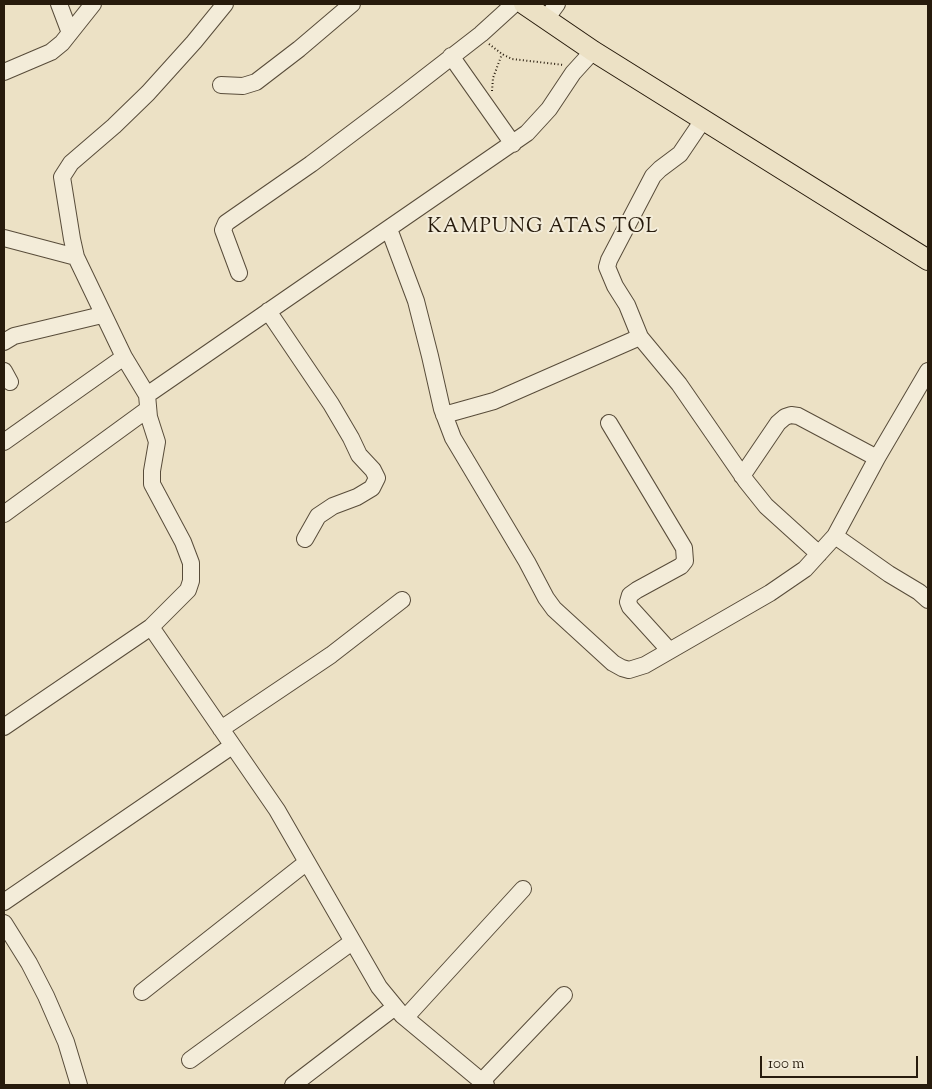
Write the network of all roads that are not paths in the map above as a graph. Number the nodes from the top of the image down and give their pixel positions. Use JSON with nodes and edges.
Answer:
{"nodes":[{"id":1,"x":59,"y":4,"type":"edge"},
{"id":2,"x":93,"y":4,"type":"edge"},
{"id":3,"x":225,"y":4,"type":"edge"},
{"id":4,"x":352,"y":4,"type":"edge"},
{"id":5,"x":514,"y":4,"type":"edge"},
{"id":6,"x":524,"y":4,"type":"edge"},
{"id":7,"x":552,"y":12,"type":"edge"},
{"id":8,"x":70,"y":33,"type":"junction"},
{"id":9,"x":593,"y":51,"type":"junction"},
{"id":10,"x":447,"y":60,"type":"junction"},
{"id":11,"x":4,"y":72,"type":"edge"},
{"id":12,"x":221,"y":85,"type":"dead end"},
{"id":13,"x":703,"y":120,"type":"junction"},
{"id":14,"x":513,"y":144,"type":"junction"},
{"id":15,"x":389,"y":229,"type":"junction"},
{"id":16,"x":4,"y":238,"type":"edge"},
{"id":17,"x":76,"y":257,"type":"junction"},
{"id":18,"x":928,"y":260,"type":"edge"},
{"id":19,"x":239,"y":273,"type":"dead end"},
{"id":20,"x":268,"y":311,"type":"junction"},
{"id":21,"x":102,"y":315,"type":"junction"},
{"id":22,"x":640,"y":337,"type":"junction"},
{"id":23,"x":4,"y":342,"type":"edge"},
{"id":24,"x":124,"y":357,"type":"junction"},
{"id":25,"x":928,"y":371,"type":"edge"},
{"id":26,"x":147,"y":402,"type":"junction"},
{"id":27,"x":444,"y":415,"type":"junction"},
{"id":28,"x":609,"y":422,"type":"dead end"},
{"id":29,"x":4,"y":442,"type":"edge"},
{"id":30,"x":877,"y":458,"type":"junction"},
{"id":31,"x":742,"y":476,"type":"junction"},
{"id":32,"x":4,"y":514,"type":"edge"},
{"id":33,"x":835,"y":536,"type":"junction"},
{"id":34,"x":305,"y":539,"type":"dead end"},
{"id":35,"x":819,"y":554,"type":"junction"},
{"id":36,"x":402,"y":600,"type":"dead end"},
{"id":37,"x":928,"y":600,"type":"edge"},
{"id":38,"x":151,"y":627,"type":"junction"},
{"id":39,"x":669,"y":650,"type":"junction"},
{"id":40,"x":4,"y":727,"type":"edge"},
{"id":41,"x":221,"y":729,"type":"junction"},
{"id":42,"x":232,"y":746,"type":"junction"},
{"id":43,"x":307,"y":862,"type":"junction"},
{"id":44,"x":523,"y":889,"type":"dead end"},
{"id":45,"x":4,"y":902,"type":"edge"},
{"id":46,"x":4,"y":923,"type":"edge"},
{"id":47,"x":352,"y":942,"type":"junction"},
{"id":48,"x":142,"y":992,"type":"dead end"},
{"id":49,"x":564,"y":994,"type":"dead end"},
{"id":50,"x":401,"y":1012,"type":"junction"},
{"id":51,"x":190,"y":1060,"type":"dead end"},
{"id":52,"x":478,"y":1083,"type":"edge"},
{"id":53,"x":79,"y":1085,"type":"edge"},
{"id":54,"x":293,"y":1085,"type":"edge"}],
"edges":[{"from":1,"to":8,"type":"street"},
{"from":2,"to":8,"type":"street"},
{"from":3,"to":17,"type":"street"},
{"from":4,"to":12,"type":"street"},
{"from":5,"to":10,"type":"street"},
{"from":6,"to":7,"type":"main road"},
{"from":7,"to":9,"type":"main road"},
{"from":8,"to":11,"type":"street"},
{"from":9,"to":13,"type":"main road"},
{"from":9,"to":14,"type":"street"},
{"from":10,"to":14,"type":"street"},
{"from":10,"to":19,"type":"street"},
{"from":13,"to":18,"type":"main road"},
{"from":13,"to":22,"type":"street"},
{"from":14,"to":15,"type":"street"},
{"from":15,"to":20,"type":"street"},
{"from":15,"to":27,"type":"street"},
{"from":16,"to":17,"type":"street"},
{"from":17,"to":21,"type":"street"},
{"from":20,"to":26,"type":"street"},
{"from":20,"to":34,"type":"street"},
{"from":21,"to":23,"type":"street"},
{"from":21,"to":24,"type":"street"},
{"from":22,"to":27,"type":"street"},
{"from":22,"to":31,"type":"street"},
{"from":24,"to":26,"type":"street"},
{"from":24,"to":29,"type":"street"},
{"from":25,"to":30,"type":"street"},
{"from":26,"to":32,"type":"street"},
{"from":26,"to":38,"type":"street"},
{"from":27,"to":39,"type":"street"},
{"from":28,"to":39,"type":"street"},
{"from":30,"to":31,"type":"street"},
{"from":30,"to":33,"type":"street"},
{"from":31,"to":35,"type":"street"},
{"from":33,"to":35,"type":"street"},
{"from":33,"to":37,"type":"street"},
{"from":35,"to":39,"type":"street"},
{"from":36,"to":41,"type":"street"},
{"from":38,"to":40,"type":"street"},
{"from":38,"to":41,"type":"street"},
{"from":41,"to":42,"type":"street"},
{"from":42,"to":43,"type":"street"},
{"from":42,"to":45,"type":"street"},
{"from":43,"to":47,"type":"street"},
{"from":43,"to":48,"type":"street"},
{"from":44,"to":50,"type":"street"},
{"from":46,"to":53,"type":"street"},
{"from":47,"to":50,"type":"street"},
{"from":47,"to":51,"type":"street"},
{"from":49,"to":52,"type":"street"},
{"from":50,"to":52,"type":"street"},
{"from":50,"to":54,"type":"street"}]}
